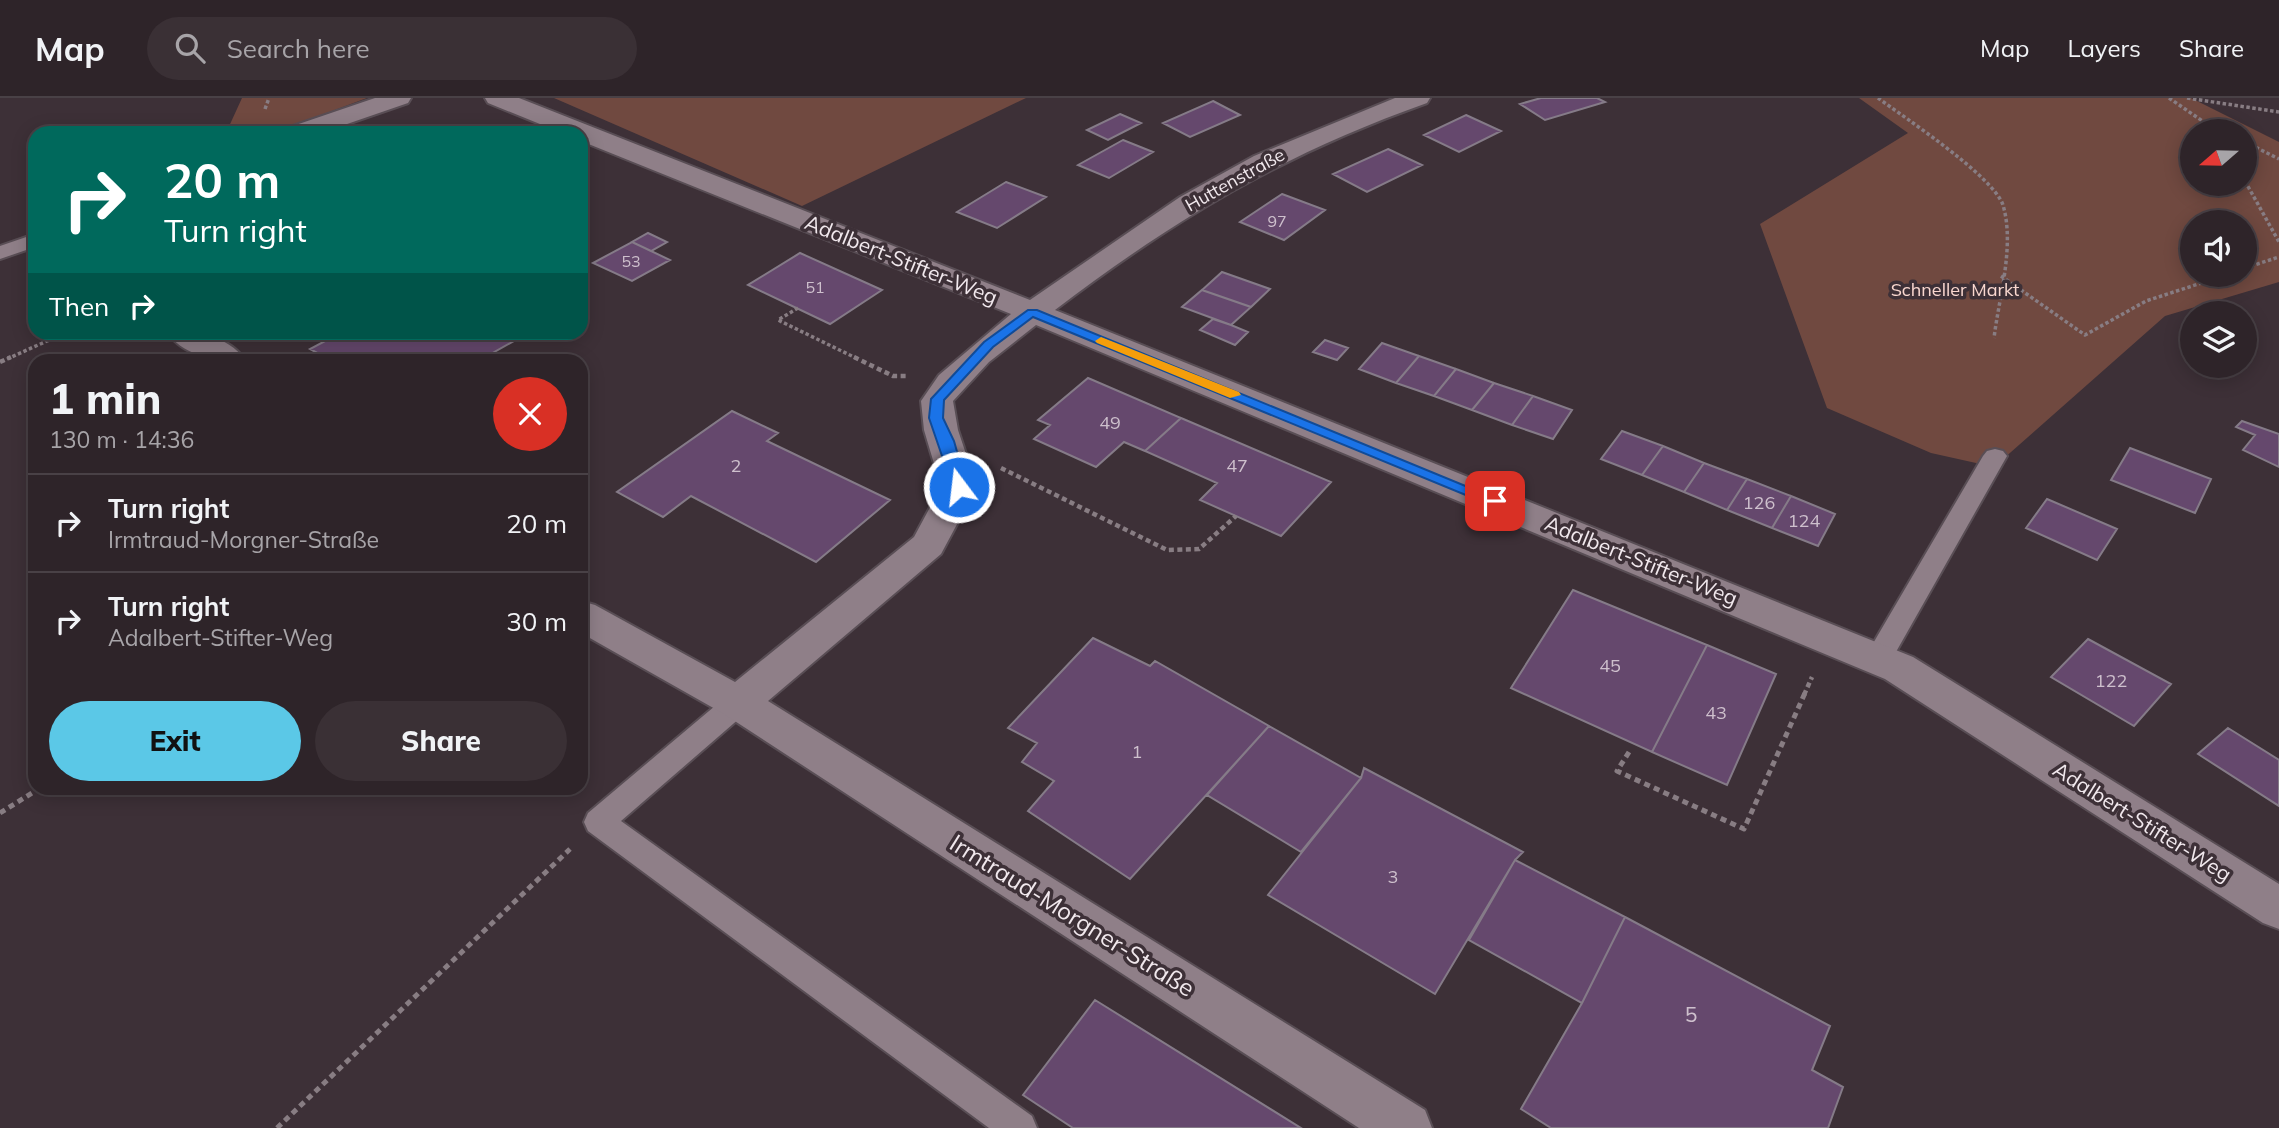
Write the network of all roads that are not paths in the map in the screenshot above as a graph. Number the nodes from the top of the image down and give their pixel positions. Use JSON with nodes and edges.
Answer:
{"nodes":[{"id":1,"x":399,"y":98,"type":"edge"},
{"id":2,"x":497,"y":98,"type":"edge"},
{"id":3,"x":1418,"y":98,"type":"edge"},
{"id":4,"x":317,"y":126,"type":"edge"},
{"id":5,"x":567,"y":126,"type":"edge"},
{"id":6,"x":588,"y":134,"type":"edge"},
{"id":7,"x":28,"y":243,"type":"edge"},
{"id":8,"x":0,"y":253,"type":"edge"},
{"id":9,"x":1032,"y":312,"type":"junction"},
{"id":10,"x":195,"y":340,"type":"edge"},
{"id":11,"x":219,"y":354,"type":"edge"},
{"id":12,"x":1995,"y":456,"type":"dead end"},
{"id":13,"x":588,"y":619,"type":"edge"},
{"id":14,"x":1878,"y":659,"type":"junction"},
{"id":15,"x":738,"y":703,"type":"junction"},
{"id":16,"x":2279,"y":909,"type":"edge"},
{"id":17,"x":1019,"y":1128,"type":"edge"},
{"id":18,"x":1406,"y":1128,"type":"edge"}],
"edges":[{"from":1,"to":4,"type":"street"},
{"from":2,"to":5,"type":"street","name":"Adalbert-Stifter-Weg"},
{"from":3,"to":9,"type":"street","name":"Huttenstraße"},
{"from":6,"to":9,"type":"street","name":"Adalbert-Stifter-Weg"},
{"from":7,"to":8,"type":"lane"},
{"from":9,"to":14,"type":"street","name":"Adalbert-Stifter-Weg"},
{"from":9,"to":15,"type":"street"},
{"from":10,"to":11,"type":"street"},
{"from":12,"to":14,"type":"lane"},
{"from":13,"to":15,"type":"street","name":"Irmtraud-Morgner-Straße"},
{"from":14,"to":16,"type":"street","name":"Adalbert-Stifter-Weg"},
{"from":15,"to":17,"type":"lane"},
{"from":15,"to":18,"type":"street","name":"Irmtraud-Morgner-Straße"}]}
